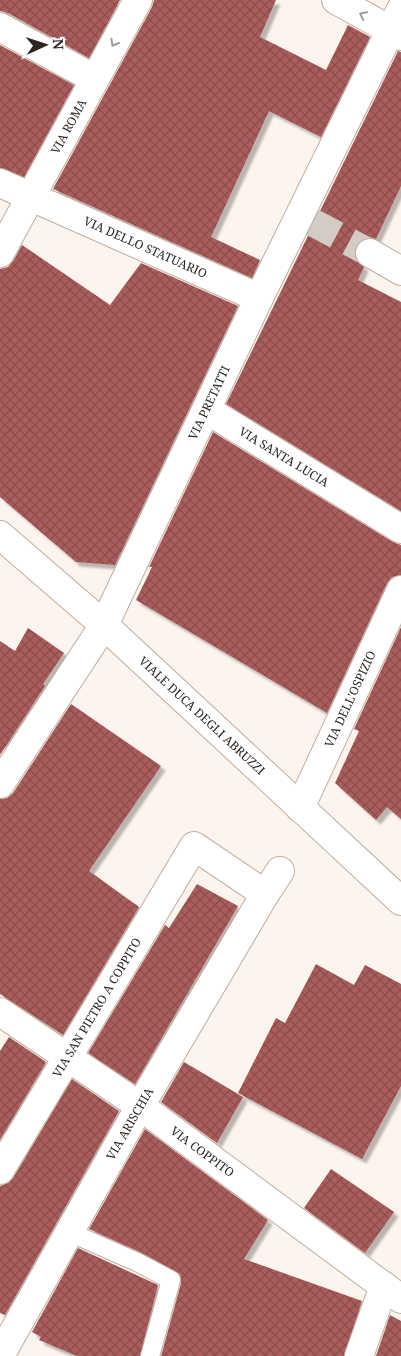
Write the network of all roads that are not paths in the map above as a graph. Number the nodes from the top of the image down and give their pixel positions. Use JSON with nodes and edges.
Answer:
{"nodes":[{"id":1,"x":138,"y":0,"type":"edge"},
{"id":2,"x":336,"y":0,"type":"edge"},
{"id":3,"x":397,"y":25,"type":"edge"},
{"id":4,"x":0,"y":27,"type":"edge"},
{"id":5,"x":95,"y":79,"type":"junction"},
{"id":6,"x":0,"y":183,"type":"edge"},
{"id":7,"x":31,"y":197,"type":"junction"},
{"id":8,"x":0,"y":253,"type":"edge"},
{"id":9,"x":370,"y":253,"type":"tunnel mouth"},
{"id":10,"x":401,"y":271,"type":"edge"},
{"id":11,"x":259,"y":298,"type":"junction"},
{"id":12,"x":208,"y":410,"type":"junction"},
{"id":13,"x":401,"y":529,"type":"edge"},
{"id":14,"x":0,"y":535,"type":"edge"},
{"id":15,"x":401,"y":590,"type":"edge"},
{"id":16,"x":104,"y":625,"type":"junction"},
{"id":17,"x":0,"y":784,"type":"edge"},
{"id":18,"x":300,"y":808,"type":"junction"},
{"id":19,"x":280,"y":871,"type":"dead end"},
{"id":20,"x":265,"y":894,"type":"junction"},
{"id":21,"x":401,"y":901,"type":"edge"},
{"id":22,"x":0,"y":1012,"type":"edge"},
{"id":23,"x":68,"y":1056,"type":"junction"},
{"id":24,"x":140,"y":1106,"type":"junction"},
{"id":25,"x":0,"y":1170,"type":"edge"},
{"id":26,"x":69,"y":1232,"type":"junction"},
{"id":27,"x":393,"y":1293,"type":"edge"},
{"id":28,"x":0,"y":1356,"type":"edge"},
{"id":29,"x":150,"y":1356,"type":"edge"},
{"id":30,"x":359,"y":1356,"type":"edge"}],
"edges":[{"from":1,"to":5,"type":"street","name":"VIA ROMA","one_way":true},
{"from":3,"to":2,"type":"street","one_way":true},
{"from":3,"to":11,"type":"street","name":"VIA PRETATTI"},
{"from":4,"to":5,"type":"street"},
{"from":5,"to":7,"type":"street","name":"VIA ROMA"},
{"from":6,"to":7,"type":"street","name":"VIA DELLO STATUARIO"},
{"from":7,"to":8,"type":"street","name":"VIA ROMA"},
{"from":7,"to":11,"type":"street","name":"VIA DELLO STATUARIO"},
{"from":9,"to":10,"type":"street"},
{"from":11,"to":12,"type":"street","name":"VIA PRETATTI"},
{"from":12,"to":13,"type":"street","name":"VIA SANTA LUCIA"},
{"from":12,"to":16,"type":"street","name":"VIA PRETATTI"},
{"from":14,"to":16,"type":"street","name":"VIALE DUCA DEGLI ABRUZZI"},
{"from":15,"to":18,"type":"street","name":"VIA DELL'OSPIZIO"},
{"from":16,"to":17,"type":"street","name":"VIA PRETATTI"},
{"from":16,"to":18,"type":"street","name":"VIALE DUCA DEGLI ABRUZZI"},
{"from":18,"to":21,"type":"street","name":"VIALE DUCA DEGLI ABRUZZI"},
{"from":19,"to":20,"type":"street","name":"VIA ARISCHIA"},
{"from":20,"to":23,"type":"street","name":"VIA SAN PIETRO A COPPITO"},
{"from":20,"to":24,"type":"street","name":"VIA ARISCHIA"},
{"from":22,"to":23,"type":"street","name":"VIA COPPITO"},
{"from":23,"to":24,"type":"street","name":"VIA COPPITO"},
{"from":23,"to":25,"type":"street","name":"VIA SAN PIETRO A COPPITO"},
{"from":24,"to":26,"type":"street","name":"VIA ARISCHIA"},
{"from":24,"to":27,"type":"street","name":"VIA COPPITO"},
{"from":26,"to":28,"type":"street","name":"VIA ARISCHIA"},
{"from":26,"to":29,"type":"lane"},
{"from":27,"to":30,"type":"street"}]}
